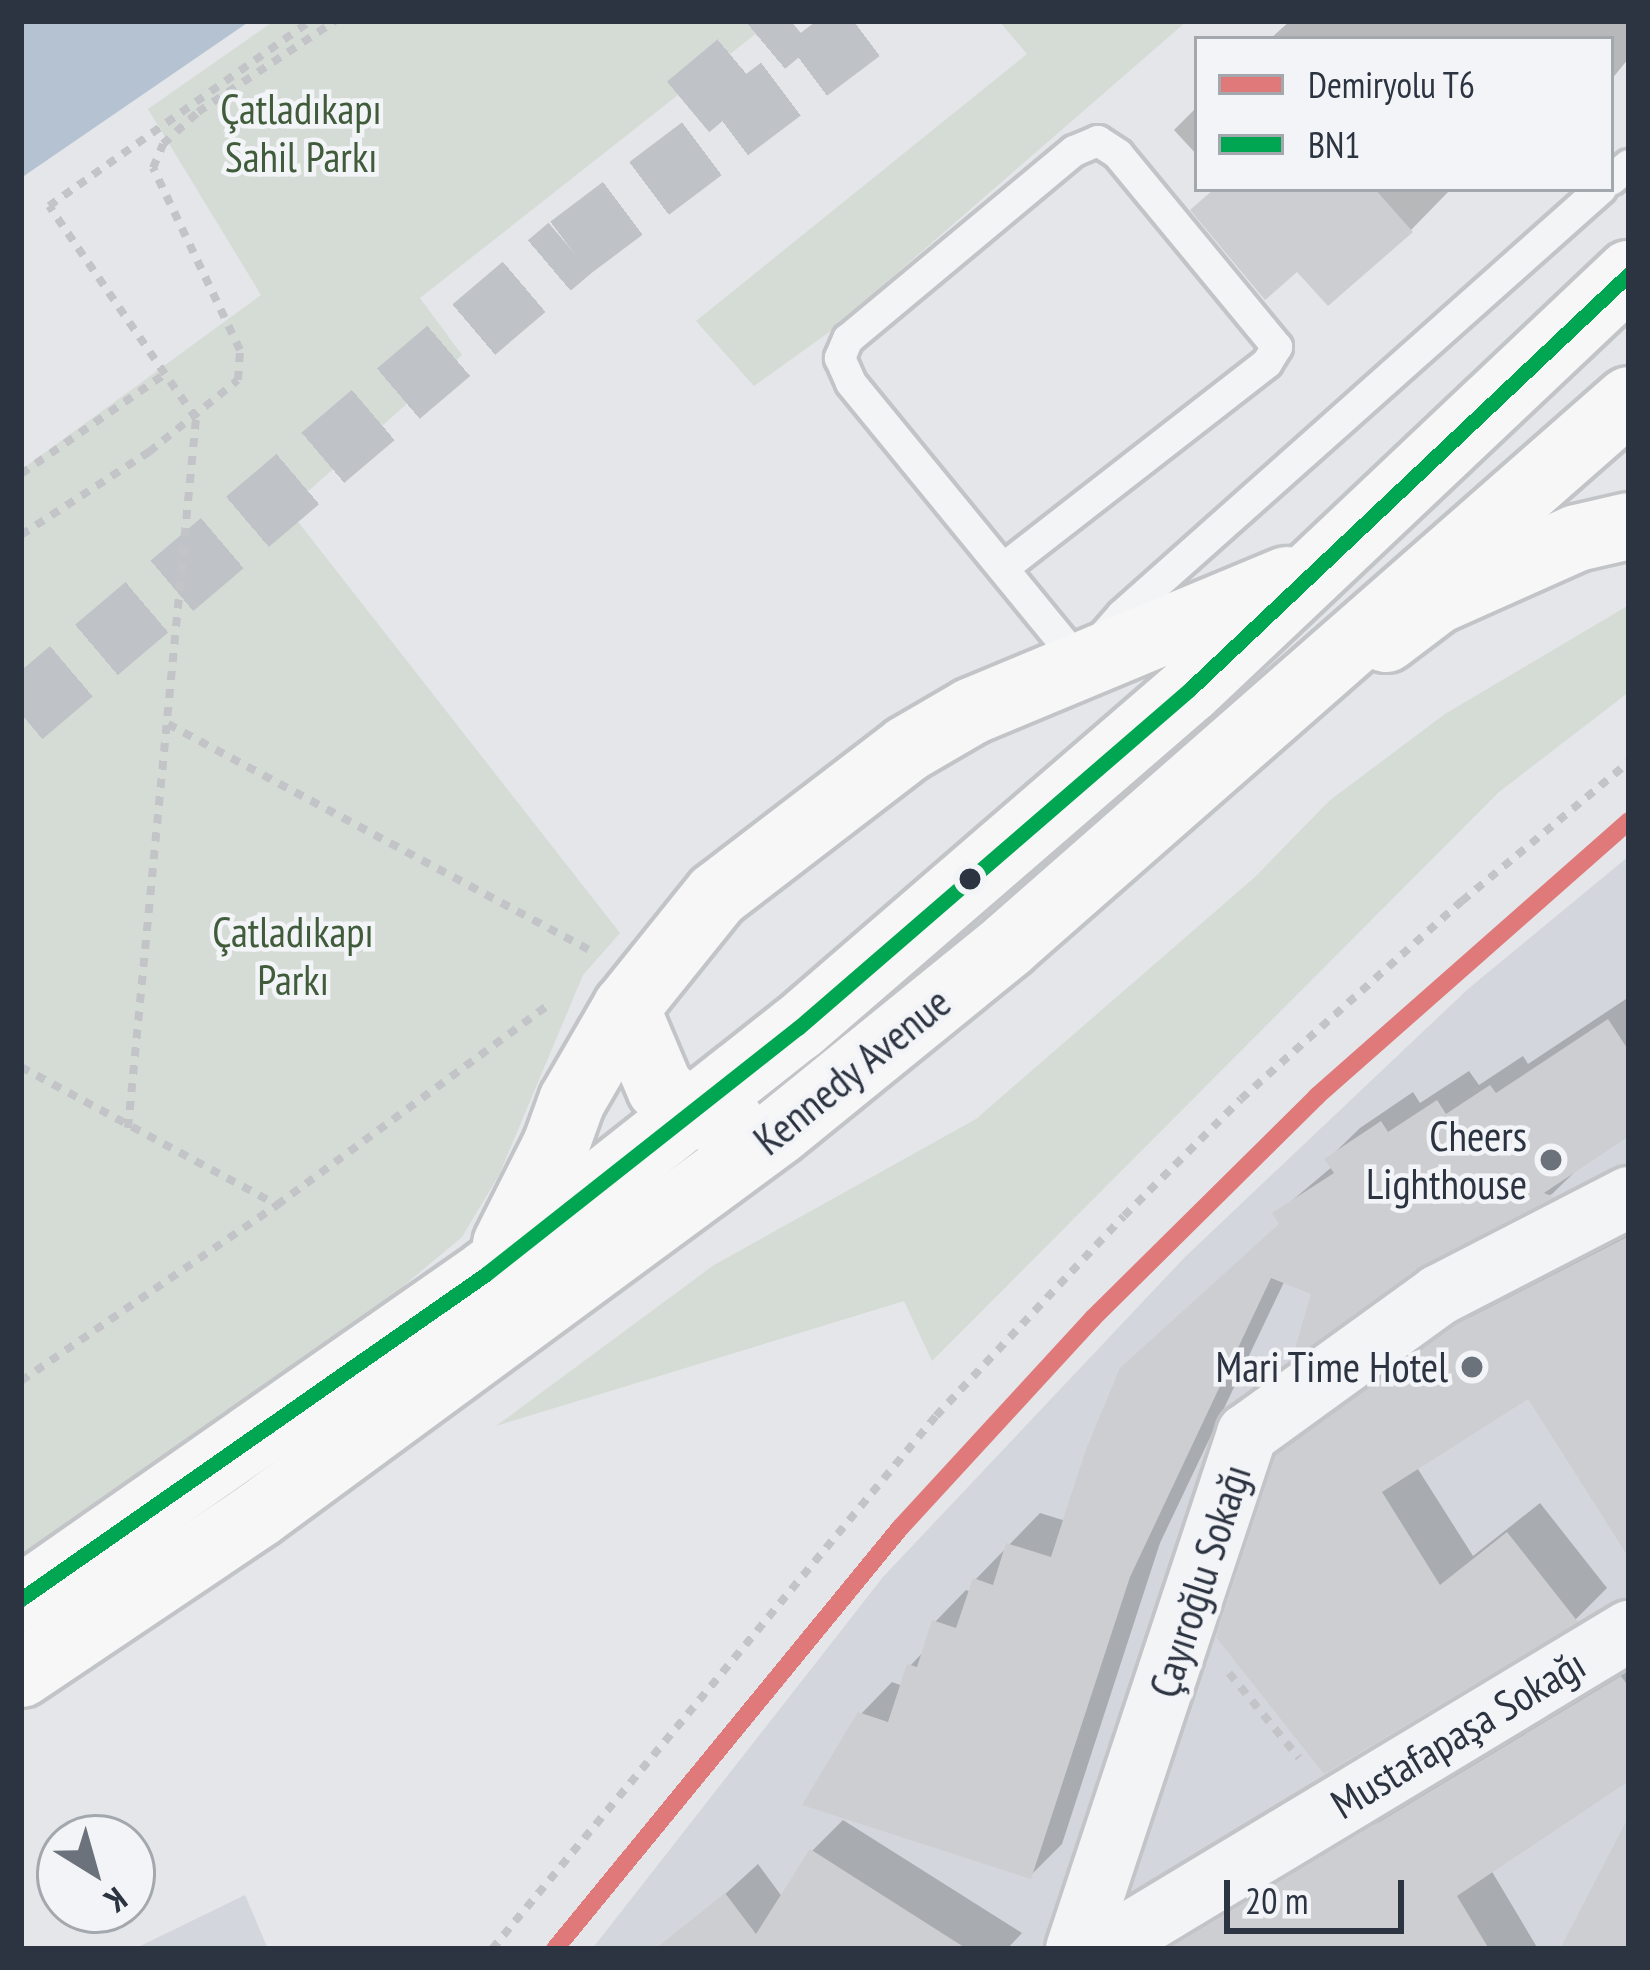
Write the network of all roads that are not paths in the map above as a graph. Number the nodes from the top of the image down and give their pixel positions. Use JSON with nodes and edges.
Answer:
{"nodes":[{"id":1,"x":1598,"y":192,"type":"edge"},
{"id":2,"x":1629,"y":274,"type":"edge"},
{"id":3,"x":1629,"y":400,"type":"edge"},
{"id":4,"x":1629,"y":526,"type":"edge"},
{"id":5,"x":1005,"y":567,"type":"junction"},
{"id":6,"x":1318,"y":567,"type":"junction"},
{"id":7,"x":1080,"y":663,"type":"junction"},
{"id":8,"x":1198,"y":775,"type":"junction"},
{"id":9,"x":637,"y":995,"type":"junction"},
{"id":10,"x":688,"y":1114,"type":"junction"},
{"id":11,"x":778,"y":1132,"type":"junction"},
{"id":12,"x":1629,"y":1197,"type":"edge"},
{"id":13,"x":486,"y":1274,"type":"junction"},
{"id":14,"x":21,"y":1599,"type":"edge"},
{"id":15,"x":1629,"y":1631,"type":"edge"},
{"id":16,"x":21,"y":1674,"type":"edge"},
{"id":17,"x":1076,"y":1949,"type":"edge"},
{"id":18,"x":1102,"y":1949,"type":"edge"}],
"edges":[{"from":1,"to":7,"type":"lane"},
{"from":2,"to":6,"type":"main road","name":"Kennedy Avenue"},
{"from":3,"to":8,"type":"main road","name":"Kennedy Avenue"},
{"from":4,"to":8,"type":"main road"},
{"from":5,"to":5,"type":"lane"},
{"from":5,"to":7,"type":"lane"},
{"from":6,"to":7,"type":"main road"},
{"from":6,"to":10,"type":"main road","name":"Kennedy Avenue"},
{"from":7,"to":9,"type":"main road"},
{"from":8,"to":11,"type":"main road","name":"Kennedy Avenue"},
{"from":9,"to":10,"type":"main road"},
{"from":9,"to":13,"type":"main road"},
{"from":10,"to":11,"type":"main road"},
{"from":10,"to":13,"type":"main road","name":"Kennedy Avenue"},
{"from":11,"to":16,"type":"main road","name":"Kennedy Avenue"},
{"from":12,"to":17,"type":"street","name":"Çayıroğlu Sokağı"},
{"from":13,"to":14,"type":"main road","name":"Kennedy Avenue"},
{"from":15,"to":18,"type":"street","name":"Mustafapaşa Sokağı"}]}
